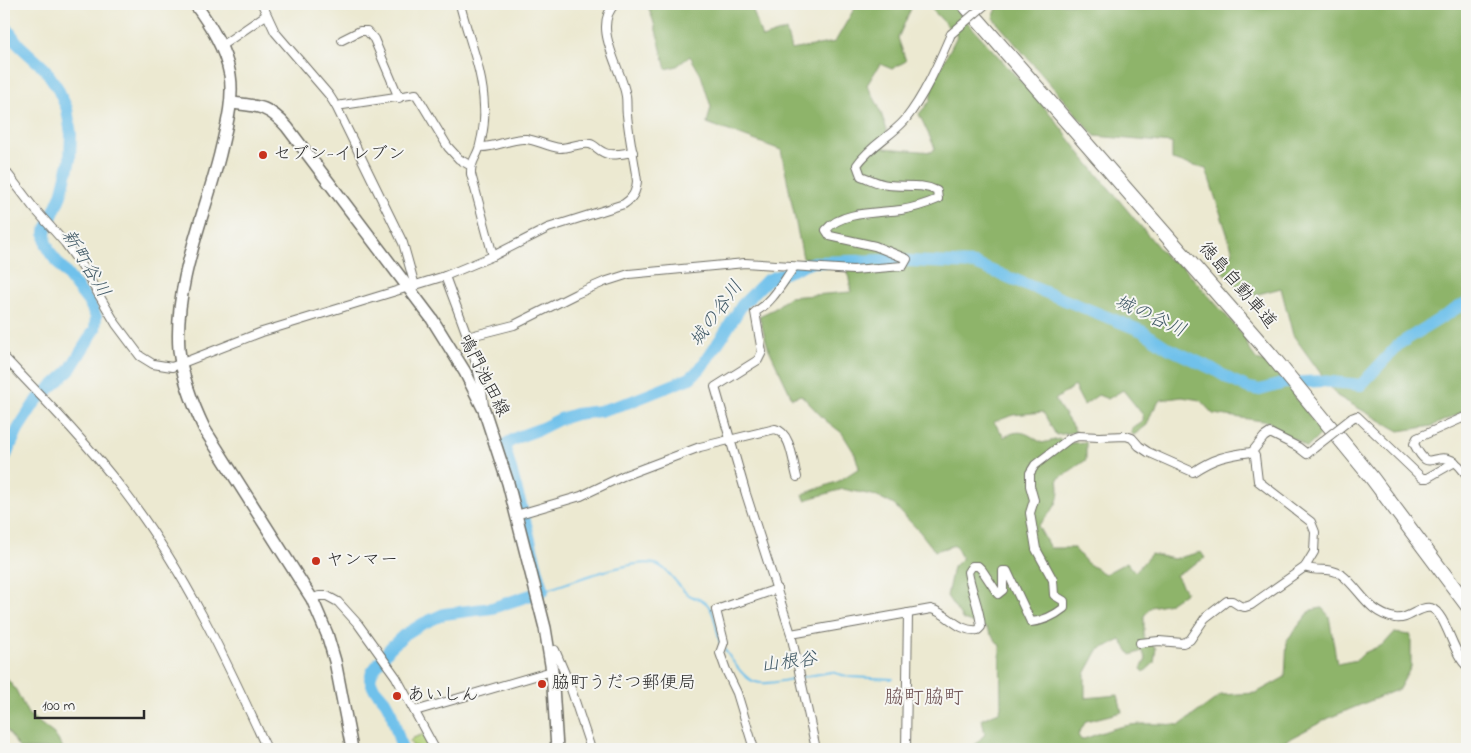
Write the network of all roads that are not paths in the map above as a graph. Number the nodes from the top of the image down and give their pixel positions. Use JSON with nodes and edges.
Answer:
{"nodes":[{"id":1,"x":195,"y":4,"type":"edge"},
{"id":2,"x":262,"y":4,"type":"edge"},
{"id":3,"x":460,"y":4,"type":"edge"},
{"id":4,"x":615,"y":4,"type":"edge"},
{"id":5,"x":964,"y":4,"type":"edge"},
{"id":6,"x":986,"y":4,"type":"edge"},
{"id":7,"x":266,"y":15,"type":"junction"},
{"id":8,"x":342,"y":40,"type":"dead end"},
{"id":9,"x":221,"y":46,"type":"junction"},
{"id":10,"x":399,"y":98,"type":"junction"},
{"id":11,"x":231,"y":103,"type":"junction"},
{"id":12,"x":336,"y":106,"type":"junction"},
{"id":13,"x":480,"y":146,"type":"junction"},
{"id":14,"x":633,"y":152,"type":"junction"},
{"id":15,"x":470,"y":166,"type":"junction"},
{"id":16,"x":4,"y":169,"type":"edge"},
{"id":17,"x":493,"y":256,"type":"junction"},
{"id":18,"x":794,"y":267,"type":"junction"},
{"id":19,"x":445,"y":276,"type":"junction"},
{"id":20,"x":412,"y":287,"type":"junction"},
{"id":21,"x":467,"y":338,"type":"junction"},
{"id":22,"x":4,"y":357,"type":"edge"},
{"id":23,"x":181,"y":364,"type":"junction"},
{"id":24,"x":484,"y":410,"type":"junction"},
{"id":25,"x":1467,"y":416,"type":"edge"},
{"id":26,"x":730,"y":440,"type":"junction"},
{"id":27,"x":1252,"y":452,"type":"junction"},
{"id":28,"x":1455,"y":462,"type":"junction"},
{"id":29,"x":1467,"y":475,"type":"edge"},
{"id":30,"x":797,"y":477,"type":"dead end"},
{"id":31,"x":516,"y":515,"type":"junction"},
{"id":32,"x":1305,"y":567,"type":"junction"},
{"id":33,"x":777,"y":589,"type":"junction"},
{"id":34,"x":312,"y":599,"type":"junction"},
{"id":35,"x":1467,"y":605,"type":"edge"},
{"id":36,"x":908,"y":613,"type":"junction"},
{"id":37,"x":791,"y":634,"type":"junction"},
{"id":38,"x":1140,"y":643,"type":"dead end"},
{"id":39,"x":550,"y":652,"type":"junction"},
{"id":40,"x":1463,"y":654,"type":"edge"},
{"id":41,"x":1467,"y":666,"type":"edge"},
{"id":42,"x":552,"y":671,"type":"junction"},
{"id":43,"x":414,"y":711,"type":"junction"},
{"id":44,"x":267,"y":749,"type":"edge"},
{"id":45,"x":352,"y":749,"type":"edge"},
{"id":46,"x":435,"y":749,"type":"edge"},
{"id":47,"x":557,"y":749,"type":"edge"},
{"id":48,"x":591,"y":749,"type":"edge"},
{"id":49,"x":754,"y":749,"type":"edge"},
{"id":50,"x":816,"y":749,"type":"edge"},
{"id":51,"x":906,"y":749,"type":"edge"}],
"edges":[{"from":1,"to":9,"type":"main road"},
{"from":2,"to":7,"type":"street"},
{"from":3,"to":13,"type":"street"},
{"from":4,"to":14,"type":"street"},
{"from":5,"to":35,"type":"highway","name":"徳島自動車道"},
{"from":6,"to":18,"type":"street","bridge":true},
{"from":7,"to":9,"type":"street"},
{"from":7,"to":12,"type":"street"},
{"from":8,"to":10,"type":"street"},
{"from":9,"to":11,"type":"main road"},
{"from":10,"to":12,"type":"street"},
{"from":10,"to":15,"type":"street"},
{"from":11,"to":20,"type":"main road","name":"鳴門池田線"},
{"from":11,"to":23,"type":"main road"},
{"from":12,"to":20,"type":"street"},
{"from":13,"to":14,"type":"street"},
{"from":13,"to":15,"type":"street"},
{"from":14,"to":17,"type":"street"},
{"from":15,"to":17,"type":"street"},
{"from":16,"to":23,"type":"street"},
{"from":17,"to":19,"type":"street"},
{"from":18,"to":21,"type":"street"},
{"from":18,"to":26,"type":"street"},
{"from":19,"to":20,"type":"street"},
{"from":19,"to":21,"type":"street"},
{"from":20,"to":23,"type":"street"},
{"from":20,"to":24,"type":"main road","name":"鳴門池田線"},
{"from":21,"to":24,"type":"street"},
{"from":22,"to":44,"type":"street"},
{"from":23,"to":34,"type":"main road"},
{"from":24,"to":31,"type":"main road","name":"鳴門池田線"},
{"from":25,"to":28,"type":"street"},
{"from":26,"to":30,"type":"street"},
{"from":26,"to":31,"type":"street"},
{"from":26,"to":33,"type":"street"},
{"from":27,"to":28,"type":"street","bridge":true},
{"from":27,"to":32,"type":"street"},
{"from":27,"to":36,"type":"street"},
{"from":28,"to":29,"type":"street"},
{"from":31,"to":39,"type":"main road","name":"鳴門池田線"},
{"from":32,"to":38,"type":"street"},
{"from":32,"to":40,"type":"street"},
{"from":33,"to":37,"type":"street"},
{"from":33,"to":49,"type":"street"},
{"from":34,"to":43,"type":"street"},
{"from":34,"to":45,"type":"main road"},
{"from":36,"to":37,"type":"street"},
{"from":36,"to":51,"type":"street"},
{"from":37,"to":50,"type":"street"},
{"from":39,"to":42,"type":"main road","name":"鳴門池田線"},
{"from":39,"to":48,"type":"street"},
{"from":40,"to":41,"type":"street"},
{"from":42,"to":43,"type":"street"},
{"from":42,"to":47,"type":"main road","name":"鳴門池田線"},
{"from":43,"to":46,"type":"street"}]}
